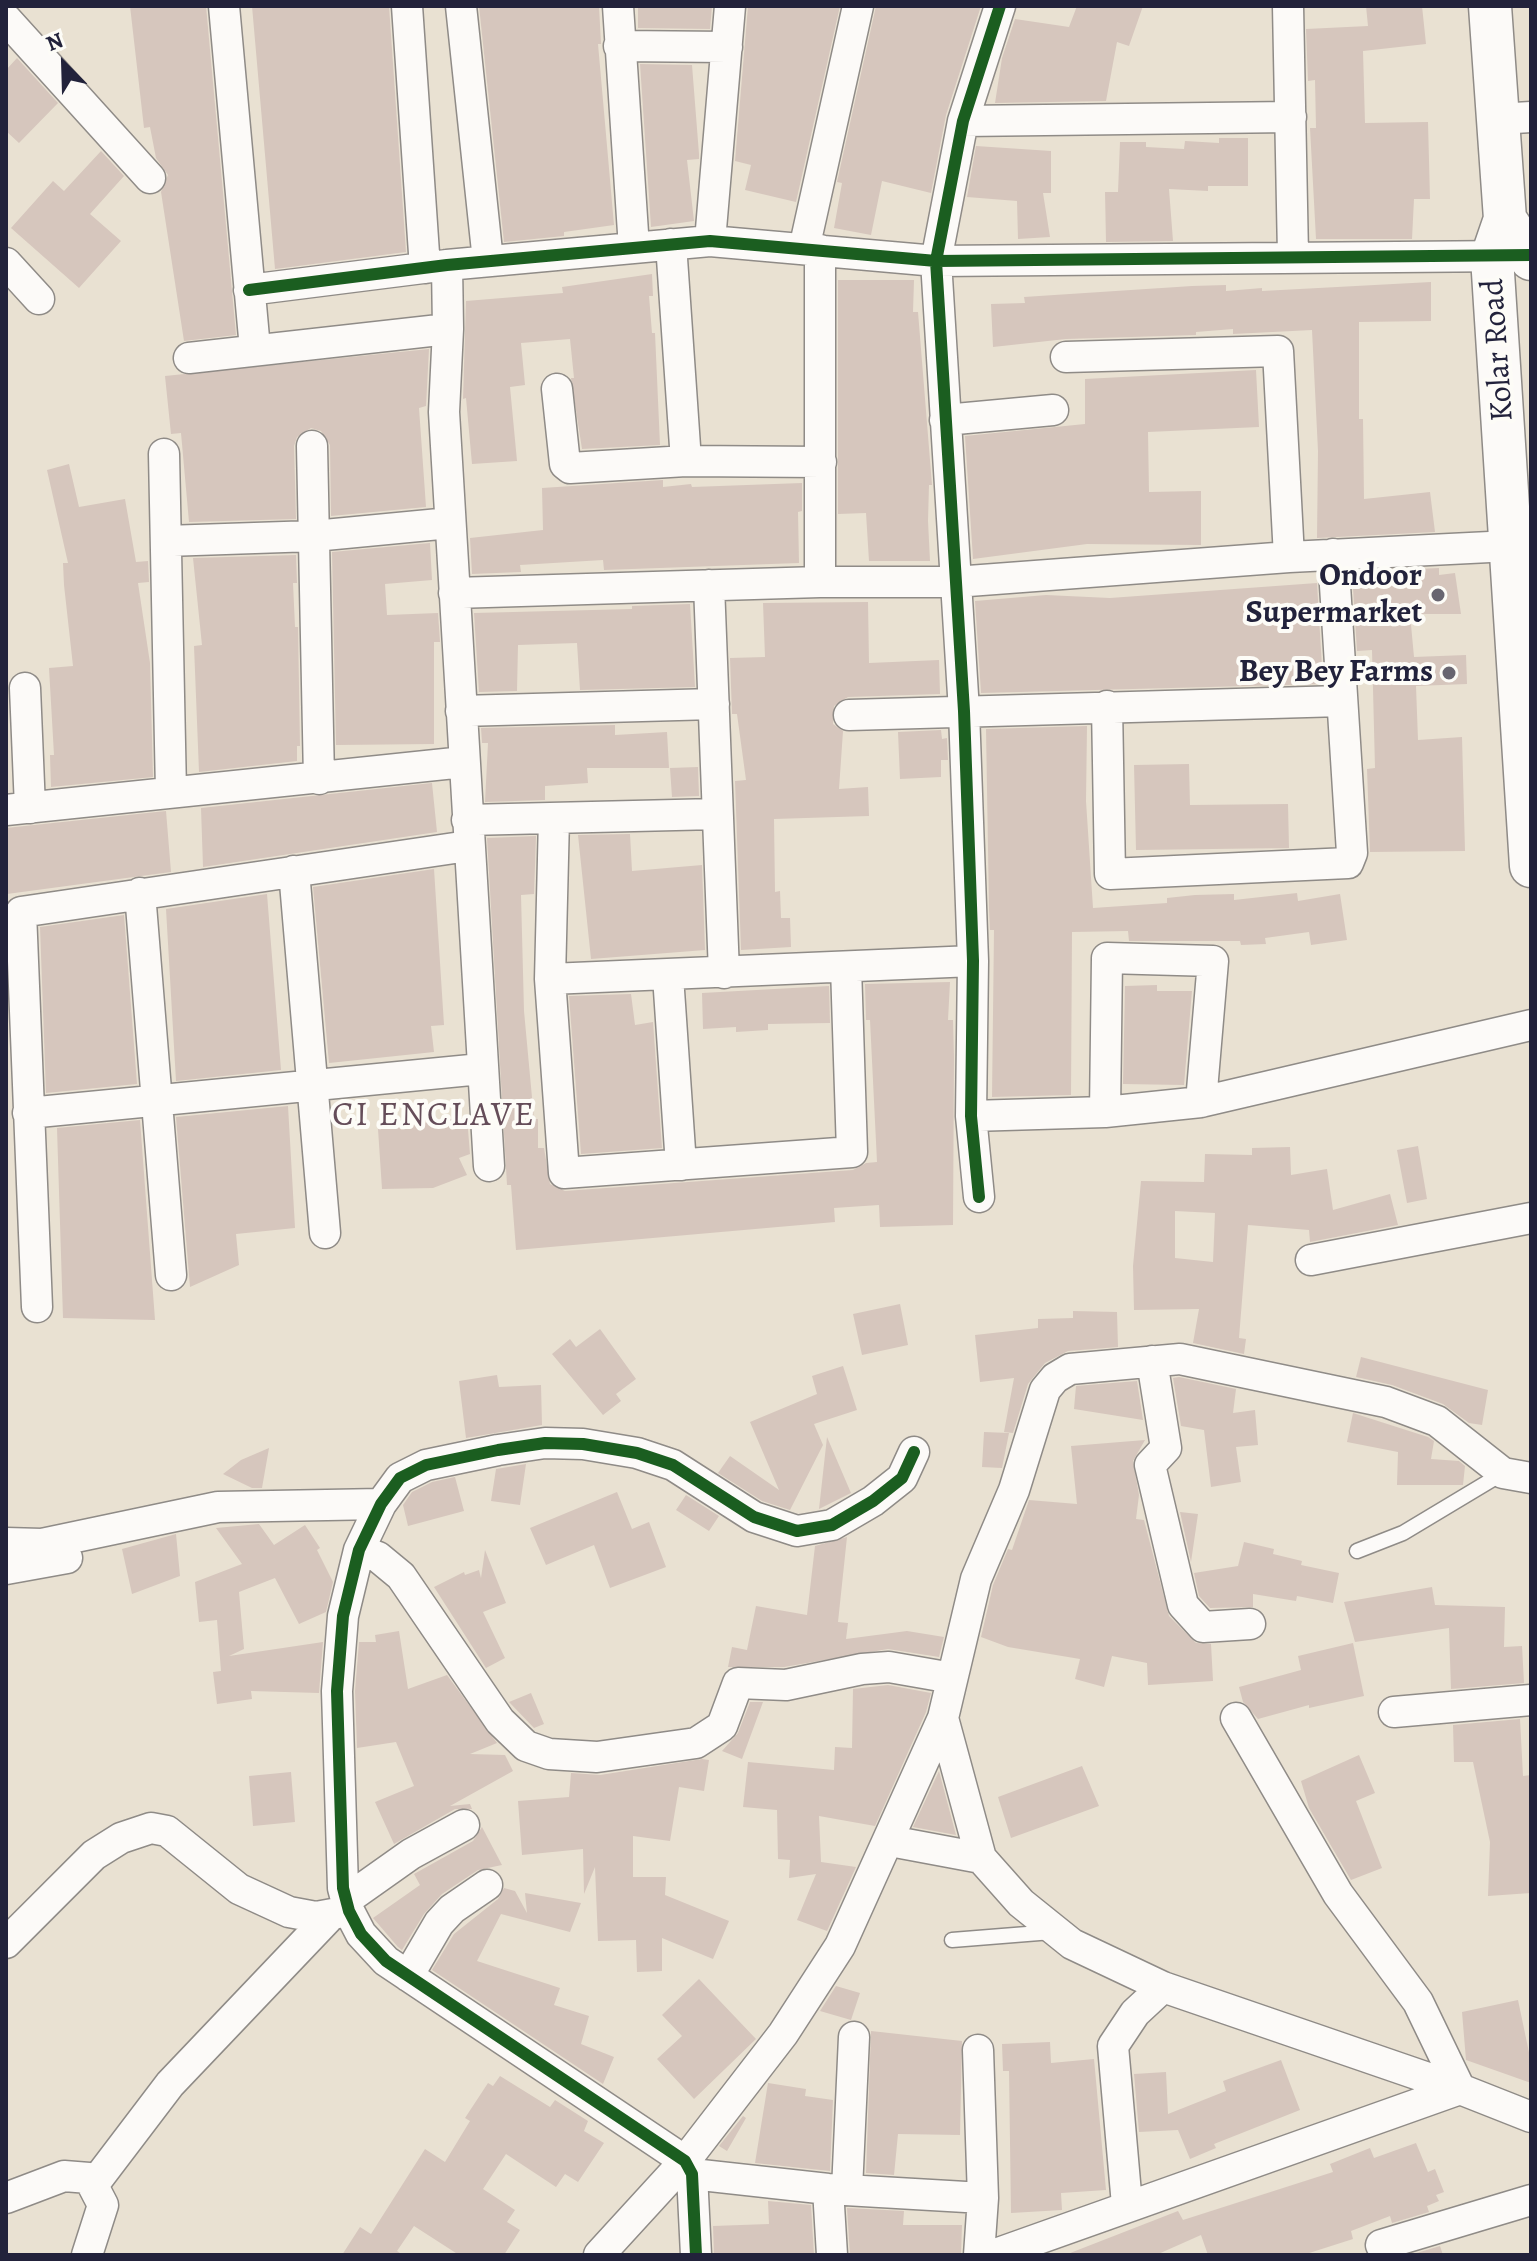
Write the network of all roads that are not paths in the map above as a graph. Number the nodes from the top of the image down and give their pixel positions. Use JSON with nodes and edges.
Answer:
{"nodes":[{"id":1,"x":224,"y":6,"type":"edge"},
{"id":2,"x":407,"y":6,"type":"edge"},
{"id":3,"x":461,"y":6,"type":"edge"},
{"id":4,"x":618,"y":6,"type":"edge"},
{"id":5,"x":730,"y":6,"type":"edge"},
{"id":6,"x":858,"y":6,"type":"edge"},
{"id":7,"x":1000,"y":6,"type":"edge"},
{"id":8,"x":1288,"y":6,"type":"edge"},
{"id":9,"x":1490,"y":6,"type":"edge"},
{"id":10,"x":6,"y":19,"type":"edge"},
{"id":11,"x":619,"y":46,"type":"junction"},
{"id":12,"x":727,"y":47,"type":"junction"},
{"id":13,"x":1291,"y":117,"type":"junction"},
{"id":14,"x":1514,"y":118,"type":"edge"},
{"id":15,"x":963,"y":121,"type":"junction"},
{"id":16,"x":150,"y":178,"type":"dead end"},
{"id":17,"x":710,"y":241,"type":"junction"},
{"id":18,"x":671,"y":244,"type":"junction"},
{"id":19,"x":1515,"y":247,"type":"edge"},
{"id":20,"x":634,"y":248,"type":"junction"},
{"id":21,"x":812,"y":250,"type":"junction"},
{"id":22,"x":1293,"y":255,"type":"junction"},
{"id":23,"x":488,"y":261,"type":"junction"},
{"id":24,"x":936,"y":261,"type":"junction"},
{"id":25,"x":6,"y":263,"type":"edge"},
{"id":26,"x":436,"y":266,"type":"junction"},
{"id":27,"x":249,"y":290,"type":"junction"},
{"id":28,"x":39,"y":299,"type":"dead end"},
{"id":29,"x":448,"y":329,"type":"junction"},
{"id":30,"x":255,"y":349,"type":"junction"},
{"id":31,"x":1066,"y":357,"type":"dead end"},
{"id":32,"x":189,"y":358,"type":"dead end"},
{"id":33,"x":557,"y":389,"type":"dead end"},
{"id":34,"x":1053,"y":410,"type":"dead end"},
{"id":35,"x":945,"y":420,"type":"junction"},
{"id":36,"x":312,"y":446,"type":"dead end"},
{"id":37,"x":164,"y":454,"type":"dead end"},
{"id":38,"x":686,"y":461,"type":"junction"},
{"id":39,"x":821,"y":462,"type":"junction"},
{"id":40,"x":450,"y":523,"type":"junction"},
{"id":41,"x":314,"y":536,"type":"junction"},
{"id":42,"x":166,"y":541,"type":"junction"},
{"id":43,"x":1522,"y":546,"type":"edge"},
{"id":44,"x":1333,"y":554,"type":"junction"},
{"id":45,"x":1289,"y":557,"type":"junction"},
{"id":46,"x":820,"y":582,"type":"junction"},
{"id":47,"x":955,"y":582,"type":"junction"},
{"id":48,"x":709,"y":585,"type":"junction"},
{"id":49,"x":454,"y":593,"type":"junction"},
{"id":50,"x":25,"y":688,"type":"dead end"},
{"id":51,"x":1342,"y":701,"type":"junction"},
{"id":52,"x":714,"y":704,"type":"junction"},
{"id":53,"x":1107,"y":706,"type":"junction"},
{"id":54,"x":461,"y":711,"type":"junction"},
{"id":55,"x":964,"y":711,"type":"junction"},
{"id":56,"x":849,"y":715,"type":"dead end"},
{"id":57,"x":464,"y":762,"type":"junction"},
{"id":58,"x":319,"y":779,"type":"junction"},
{"id":59,"x":171,"y":792,"type":"junction"},
{"id":60,"x":18,"y":809,"type":"edge"},
{"id":61,"x":717,"y":814,"type":"junction"},
{"id":62,"x":554,"y":818,"type":"junction"},
{"id":63,"x":468,"y":833,"type":"junction"},
{"id":64,"x":1531,"y":866,"type":"edge"},
{"id":65,"x":294,"y":871,"type":"junction"},
{"id":66,"x":140,"y":893,"type":"junction"},
{"id":67,"x":973,"y":961,"type":"junction"},
{"id":68,"x":846,"y":967,"type":"junction"},
{"id":69,"x":724,"y":973,"type":"junction"},
{"id":70,"x":668,"y":976,"type":"junction"},
{"id":71,"x":550,"y":979,"type":"junction"},
{"id":72,"x":1531,"y":1025,"type":"edge"},
{"id":73,"x":481,"y":1069,"type":"junction"},
{"id":74,"x":313,"y":1086,"type":"junction"},
{"id":75,"x":157,"y":1102,"type":"junction"},
{"id":76,"x":1201,"y":1102,"type":"junction"},
{"id":77,"x":1105,"y":1112,"type":"junction"},
{"id":78,"x":28,"y":1113,"type":"junction"},
{"id":79,"x":971,"y":1116,"type":"junction"},
{"id":80,"x":681,"y":1165,"type":"junction"},
{"id":81,"x":489,"y":1166,"type":"dead end"},
{"id":82,"x":979,"y":1197,"type":"dead end"},
{"id":83,"x":1531,"y":1218,"type":"edge"},
{"id":84,"x":325,"y":1233,"type":"dead end"},
{"id":85,"x":1311,"y":1260,"type":"dead end"},
{"id":86,"x":171,"y":1275,"type":"dead end"},
{"id":87,"x":37,"y":1307,"type":"dead end"},
{"id":88,"x":1152,"y":1361,"type":"junction"},
{"id":89,"x":914,"y":1452,"type":"dead end"},
{"id":90,"x":1517,"y":1476,"type":"edge"},
{"id":91,"x":381,"y":1504,"type":"junction"},
{"id":92,"x":104,"y":1534,"type":"junction"},
{"id":93,"x":6,"y":1543,"type":"edge"},
{"id":94,"x":359,"y":1550,"type":"junction"},
{"id":95,"x":1357,"y":1551,"type":"dead end"},
{"id":96,"x":6,"y":1569,"type":"edge"},
{"id":97,"x":1250,"y":1624,"type":"dead end"},
{"id":98,"x":952,"y":1678,"type":"junction"},
{"id":99,"x":1531,"y":1700,"type":"edge"},
{"id":100,"x":1394,"y":1712,"type":"dead end"},
{"id":101,"x":943,"y":1718,"type":"junction"},
{"id":102,"x":1236,"y":1718,"type":"dead end"},
{"id":103,"x":464,"y":1825,"type":"dead end"},
{"id":104,"x":890,"y":1841,"type":"junction"},
{"id":105,"x":981,"y":1858,"type":"junction"},
{"id":106,"x":487,"y":1885,"type":"dead end"},
{"id":107,"x":342,"y":1909,"type":"junction"},
{"id":108,"x":1057,"y":1931,"type":"junction"},
{"id":109,"x":952,"y":1940,"type":"dead end"},
{"id":110,"x":6,"y":1943,"type":"edge"},
{"id":111,"x":408,"y":1976,"type":"junction"},
{"id":112,"x":1163,"y":1987,"type":"junction"},
{"id":113,"x":854,"y":2037,"type":"dead end"},
{"id":114,"x":978,"y":2050,"type":"dead end"},
{"id":115,"x":1460,"y":2089,"type":"junction"},
{"id":116,"x":1531,"y":2117,"type":"edge"},
{"id":117,"x":688,"y":2168,"type":"junction"},
{"id":118,"x":94,"y":2184,"type":"junction"},
{"id":119,"x":838,"y":2189,"type":"junction"},
{"id":120,"x":6,"y":2198,"type":"edge"},
{"id":121,"x":983,"y":2198,"type":"junction"},
{"id":122,"x":1531,"y":2200,"type":"edge"},
{"id":123,"x":1127,"y":2205,"type":"junction"},
{"id":124,"x":1381,"y":2245,"type":"dead end"},
{"id":125,"x":87,"y":2255,"type":"edge"},
{"id":126,"x":599,"y":2255,"type":"edge"},
{"id":127,"x":696,"y":2255,"type":"edge"},
{"id":128,"x":832,"y":2255,"type":"edge"},
{"id":129,"x":979,"y":2255,"type":"edge"},
{"id":130,"x":993,"y":2255,"type":"edge"}],
"edges":[{"from":1,"to":27,"type":"street"},
{"from":2,"to":26,"type":"street"},
{"from":3,"to":23,"type":"street"},
{"from":4,"to":11,"type":"street"},
{"from":5,"to":12,"type":"street"},
{"from":6,"to":21,"type":"street"},
{"from":7,"to":15,"type":"street"},
{"from":8,"to":13,"type":"street"},
{"from":9,"to":14,"type":"main road","name":"Kolar Road"},
{"from":10,"to":16,"type":"street"},
{"from":11,"to":12,"type":"street"},
{"from":11,"to":20,"type":"street"},
{"from":12,"to":17,"type":"street"},
{"from":13,"to":15,"type":"street"},
{"from":13,"to":22,"type":"street"},
{"from":14,"to":19,"type":"main road","name":"Kolar Road"},
{"from":15,"to":24,"type":"street"},
{"from":17,"to":18,"type":"street"},
{"from":17,"to":21,"type":"street"},
{"from":18,"to":20,"type":"street"},
{"from":18,"to":38,"type":"street"},
{"from":19,"to":22,"type":"street"},
{"from":19,"to":43,"type":"main road","name":"Kolar Road"},
{"from":20,"to":23,"type":"street"},
{"from":21,"to":24,"type":"street"},
{"from":21,"to":39,"type":"street"},
{"from":22,"to":24,"type":"street"},
{"from":23,"to":26,"type":"street"},
{"from":24,"to":35,"type":"street"},
{"from":25,"to":28,"type":"street"},
{"from":26,"to":27,"type":"street"},
{"from":26,"to":29,"type":"street"},
{"from":27,"to":30,"type":"street"},
{"from":29,"to":30,"type":"street"},
{"from":29,"to":40,"type":"street"},
{"from":30,"to":32,"type":"street"},
{"from":31,"to":45,"type":"street"},
{"from":33,"to":38,"type":"street"},
{"from":34,"to":35,"type":"street"},
{"from":35,"to":47,"type":"street"},
{"from":36,"to":41,"type":"street"},
{"from":37,"to":42,"type":"street"},
{"from":38,"to":39,"type":"street"},
{"from":39,"to":46,"type":"street"},
{"from":40,"to":41,"type":"street"},
{"from":40,"to":49,"type":"street"},
{"from":41,"to":42,"type":"street"},
{"from":41,"to":58,"type":"street"},
{"from":42,"to":59,"type":"street"},
{"from":43,"to":44,"type":"street"},
{"from":43,"to":64,"type":"main road","name":"Kolar Road"},
{"from":44,"to":45,"type":"street"},
{"from":44,"to":51,"type":"street"},
{"from":45,"to":47,"type":"street"},
{"from":46,"to":47,"type":"street"},
{"from":46,"to":48,"type":"street"},
{"from":47,"to":55,"type":"street"},
{"from":48,"to":49,"type":"street"},
{"from":48,"to":52,"type":"street"},
{"from":49,"to":54,"type":"street"},
{"from":50,"to":60,"type":"street"},
{"from":51,"to":53,"type":"street"},
{"from":51,"to":53,"type":"street"},
{"from":52,"to":54,"type":"street"},
{"from":52,"to":61,"type":"street"},
{"from":53,"to":55,"type":"street"},
{"from":54,"to":57,"type":"street"},
{"from":55,"to":56,"type":"street"},
{"from":55,"to":67,"type":"street"},
{"from":57,"to":58,"type":"street"},
{"from":57,"to":63,"type":"street"},
{"from":58,"to":59,"type":"street"},
{"from":59,"to":60,"type":"street"},
{"from":61,"to":62,"type":"street"},
{"from":61,"to":69,"type":"street"},
{"from":62,"to":63,"type":"street"},
{"from":62,"to":71,"type":"street"},
{"from":63,"to":65,"type":"street"},
{"from":63,"to":73,"type":"street"},
{"from":65,"to":66,"type":"street"},
{"from":65,"to":74,"type":"street"},
{"from":66,"to":75,"type":"street"},
{"from":66,"to":78,"type":"street"},
{"from":67,"to":68,"type":"street"},
{"from":67,"to":79,"type":"street"},
{"from":68,"to":69,"type":"street"},
{"from":68,"to":80,"type":"street"},
{"from":69,"to":70,"type":"street"},
{"from":70,"to":71,"type":"street"},
{"from":70,"to":80,"type":"street"},
{"from":71,"to":80,"type":"street"},
{"from":72,"to":76,"type":"street"},
{"from":73,"to":74,"type":"street"},
{"from":73,"to":81,"type":"street"},
{"from":74,"to":75,"type":"street"},
{"from":74,"to":84,"type":"street"},
{"from":75,"to":78,"type":"street"},
{"from":75,"to":86,"type":"street"},
{"from":76,"to":77,"type":"street"},
{"from":76,"to":77,"type":"street"},
{"from":77,"to":79,"type":"street"},
{"from":78,"to":87,"type":"street"},
{"from":79,"to":82,"type":"street"},
{"from":83,"to":85,"type":"street"},
{"from":88,"to":90,"type":"street"},
{"from":88,"to":97,"type":"street"},
{"from":88,"to":98,"type":"street"},
{"from":89,"to":91,"type":"street"},
{"from":90,"to":95,"type":"lane"},
{"from":91,"to":92,"type":"street"},
{"from":91,"to":94,"type":"street"},
{"from":92,"to":93,"type":"street"},
{"from":92,"to":96,"type":"street"},
{"from":94,"to":98,"type":"street"},
{"from":94,"to":107,"type":"street"},
{"from":98,"to":101,"type":"street"},
{"from":99,"to":100,"type":"street"},
{"from":101,"to":104,"type":"street"},
{"from":101,"to":105,"type":"street"},
{"from":102,"to":115,"type":"street"},
{"from":103,"to":107,"type":"street"},
{"from":104,"to":105,"type":"street"},
{"from":104,"to":117,"type":"street"},
{"from":105,"to":108,"type":"street"},
{"from":106,"to":111,"type":"street"},
{"from":107,"to":110,"type":"street"},
{"from":107,"to":111,"type":"street"},
{"from":107,"to":118,"type":"street"},
{"from":108,"to":109,"type":"lane"},
{"from":108,"to":112,"type":"street"},
{"from":111,"to":117,"type":"street"},
{"from":112,"to":115,"type":"street"},
{"from":112,"to":123,"type":"street"},
{"from":113,"to":119,"type":"street"},
{"from":114,"to":121,"type":"street"},
{"from":115,"to":116,"type":"street"},
{"from":115,"to":123,"type":"street"},
{"from":117,"to":119,"type":"street"},
{"from":117,"to":126,"type":"street"},
{"from":117,"to":127,"type":"street"},
{"from":118,"to":120,"type":"street"},
{"from":118,"to":125,"type":"street"},
{"from":119,"to":121,"type":"street"},
{"from":119,"to":128,"type":"street"},
{"from":121,"to":129,"type":"street"},
{"from":122,"to":124,"type":"street"},
{"from":123,"to":130,"type":"street"}]}
